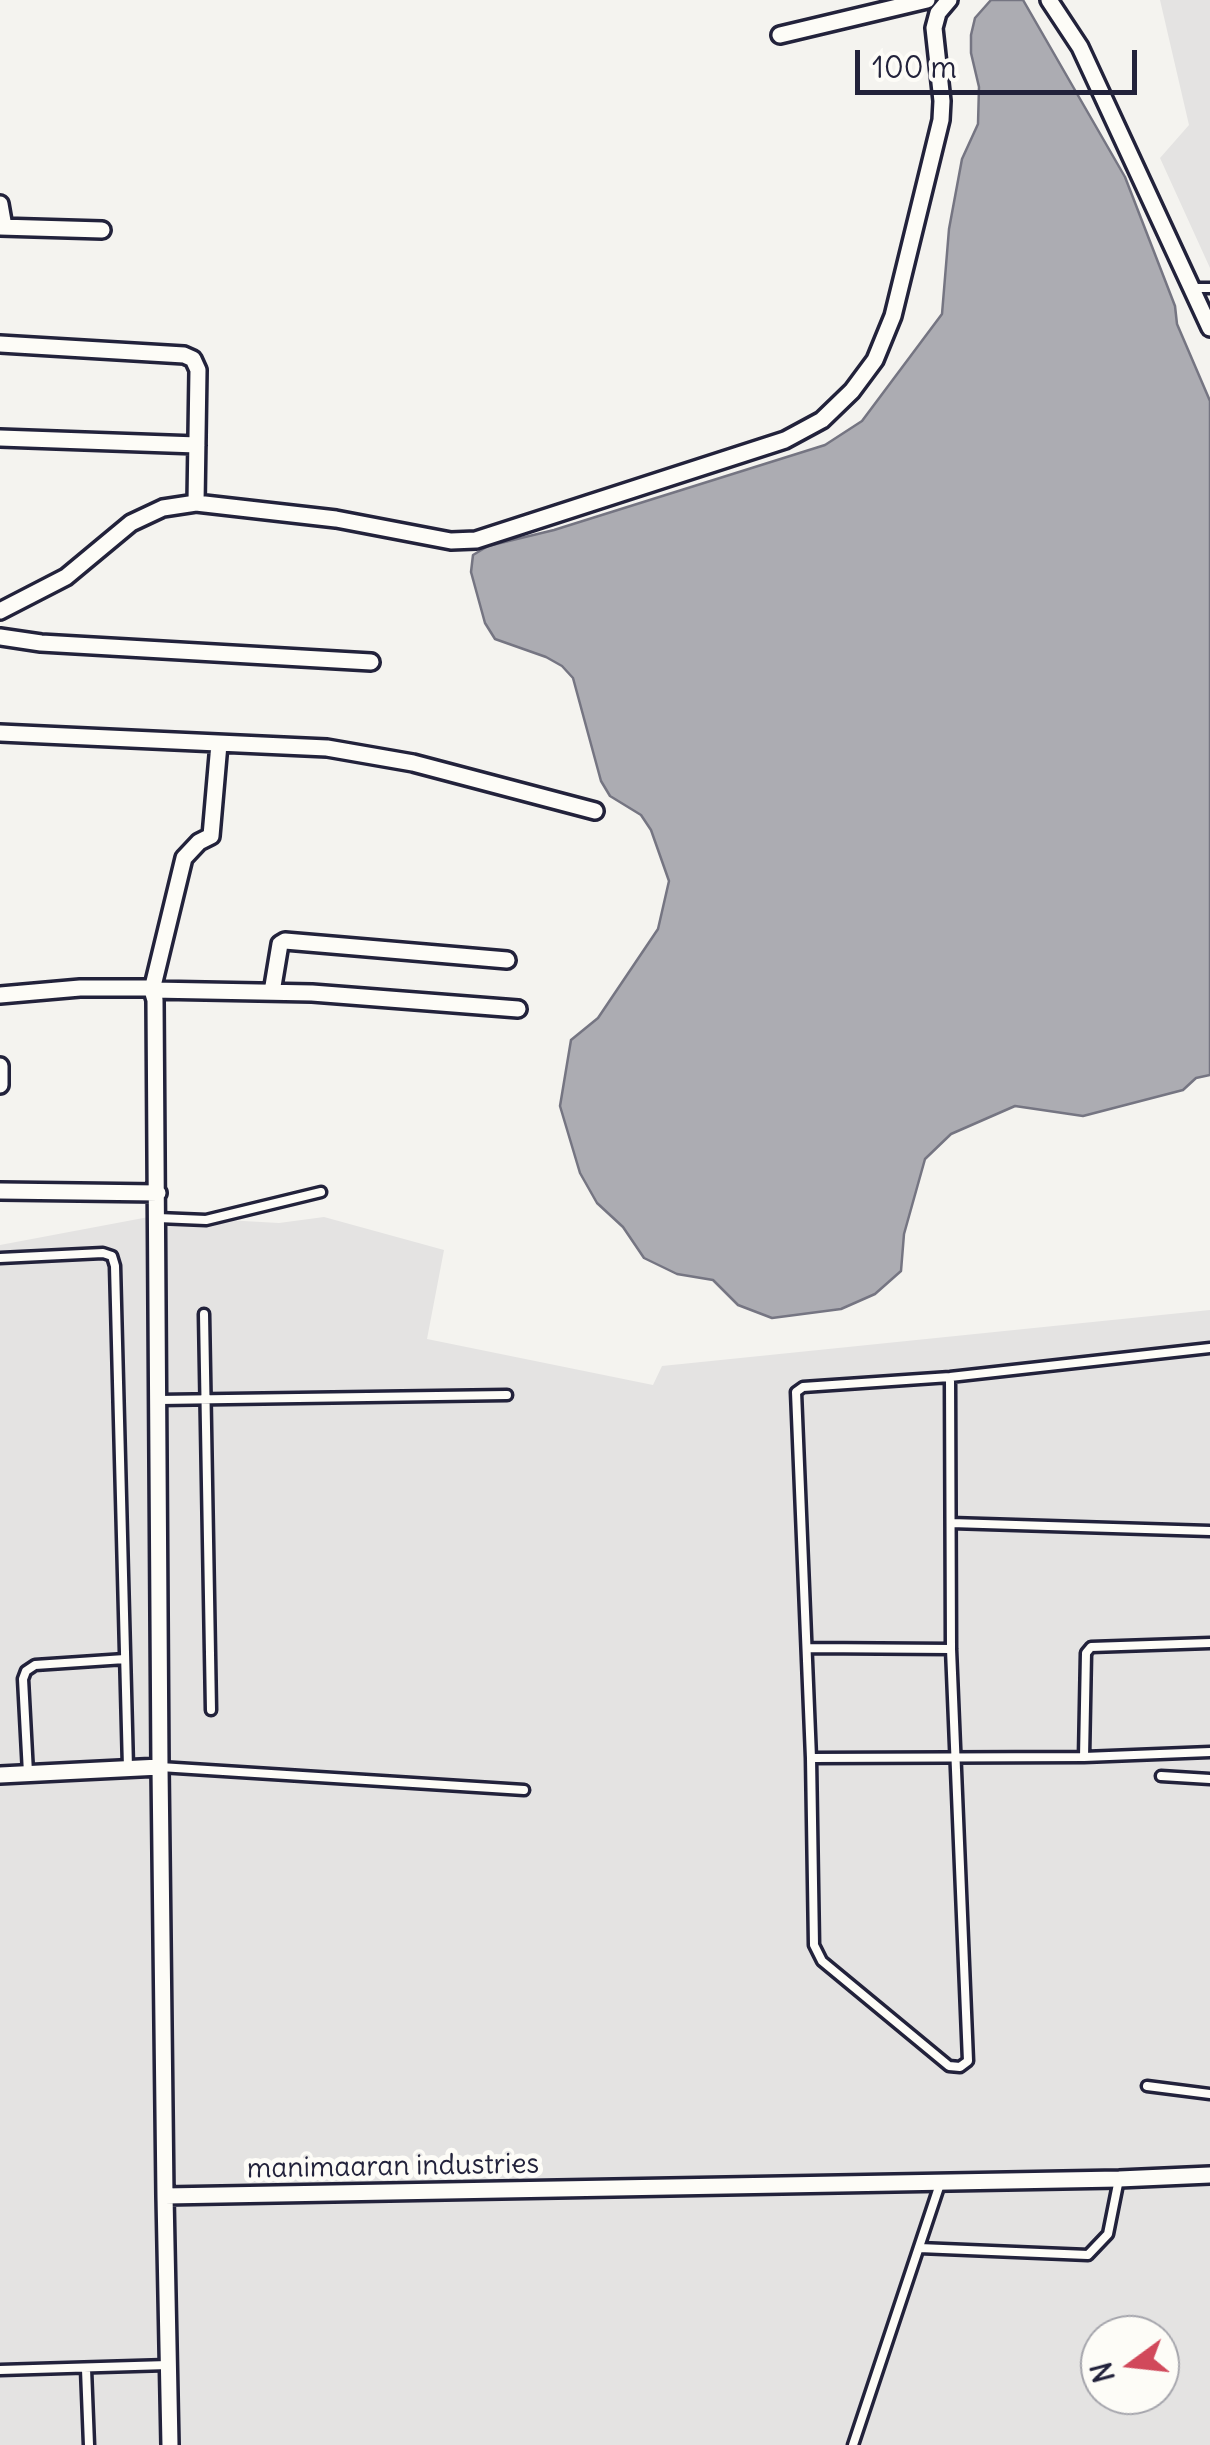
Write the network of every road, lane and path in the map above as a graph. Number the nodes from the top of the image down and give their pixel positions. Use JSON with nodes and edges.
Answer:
{"nodes":[{"id":1,"x":927,"y":0,"type":"edge"},
{"id":2,"x":949,"y":0,"type":"edge"},
{"id":3,"x":1050,"y":0,"type":"edge"},
{"id":4,"x":780,"y":34,"type":"dead end"},
{"id":5,"x":0,"y":204,"type":"edge"},
{"id":6,"x":2,"y":227,"type":"edge"},
{"id":7,"x":102,"y":230,"type":"dead end"},
{"id":8,"x":1192,"y":288,"type":"junction"},
{"id":9,"x":1210,"y":288,"type":"edge"},
{"id":10,"x":1210,"y":328,"type":"edge"},
{"id":11,"x":0,"y":344,"type":"edge"},
{"id":12,"x":0,"y":438,"type":"edge"},
{"id":13,"x":197,"y":445,"type":"junction"},
{"id":14,"x":196,"y":503,"type":"junction"},
{"id":15,"x":0,"y":611,"type":"edge"},
{"id":16,"x":0,"y":637,"type":"edge"},
{"id":17,"x":371,"y":662,"type":"dead end"},
{"id":18,"x":0,"y":733,"type":"edge"},
{"id":19,"x":219,"y":744,"type":"junction"},
{"id":20,"x":595,"y":811,"type":"dead end"},
{"id":21,"x":506,"y":960,"type":"dead end"},
{"id":22,"x":152,"y":990,"type":"junction"},
{"id":23,"x":272,"y":992,"type":"junction"},
{"id":24,"x":0,"y":995,"type":"edge"},
{"id":25,"x":518,"y":1008,"type":"dead end"},
{"id":26,"x":0,"y":1066,"type":"edge"},
{"id":27,"x":0,"y":1084,"type":"edge"},
{"id":28,"x":0,"y":1192,"type":"edge"},
{"id":29,"x":158,"y":1192,"type":"junction"},
{"id":30,"x":320,"y":1192,"type":"dead end"},
{"id":31,"x":158,"y":1218,"type":"junction"},
{"id":32,"x":0,"y":1258,"type":"edge"},
{"id":33,"x":204,"y":1314,"type":"dead end"},
{"id":34,"x":1210,"y":1348,"type":"edge"},
{"id":35,"x":950,"y":1377,"type":"junction"},
{"id":36,"x":507,"y":1395,"type":"dead end"},
{"id":37,"x":159,"y":1400,"type":"junction"},
{"id":38,"x":205,"y":1400,"type":"junction"},
{"id":39,"x":952,"y":1524,"type":"junction"},
{"id":40,"x":1210,"y":1532,"type":"edge"},
{"id":41,"x":1210,"y":1643,"type":"edge"},
{"id":42,"x":808,"y":1648,"type":"junction"},
{"id":43,"x":951,"y":1650,"type":"junction"},
{"id":44,"x":125,"y":1658,"type":"junction"},
{"id":45,"x":211,"y":1710,"type":"dead end"},
{"id":46,"x":1210,"y":1752,"type":"edge"},
{"id":47,"x":958,"y":1756,"type":"junction"},
{"id":48,"x":1084,"y":1757,"type":"junction"},
{"id":49,"x":812,"y":1758,"type":"junction"},
{"id":50,"x":160,"y":1766,"type":"junction"},
{"id":51,"x":128,"y":1768,"type":"junction"},
{"id":52,"x":28,"y":1773,"type":"junction"},
{"id":53,"x":0,"y":1774,"type":"edge"},
{"id":54,"x":1161,"y":1776,"type":"dead end"},
{"id":55,"x":1210,"y":1779,"type":"edge"},
{"id":56,"x":524,"y":1790,"type":"dead end"},
{"id":57,"x":1147,"y":2086,"type":"dead end"},
{"id":58,"x":1210,"y":2094,"type":"edge"},
{"id":59,"x":1210,"y":2174,"type":"edge"},
{"id":60,"x":1120,"y":2179,"type":"junction"},
{"id":61,"x":941,"y":2182,"type":"junction"},
{"id":62,"x":165,"y":2196,"type":"junction"},
{"id":63,"x":919,"y":2248,"type":"junction"},
{"id":64,"x":168,"y":2365,"type":"junction"},
{"id":65,"x":86,"y":2368,"type":"junction"},
{"id":66,"x":0,"y":2370,"type":"edge"},
{"id":67,"x":89,"y":2445,"type":"edge"},
{"id":68,"x":170,"y":2445,"type":"edge"},
{"id":69,"x":852,"y":2445,"type":"edge"}],
"edges":[{"from":1,"to":4,"type":"street"},
{"from":2,"to":14,"type":"street"},
{"from":3,"to":8,"type":"street"},
{"from":5,"to":6,"type":"street"},
{"from":6,"to":7,"type":"street"},
{"from":8,"to":9,"type":"lane"},
{"from":8,"to":10,"type":"street"},
{"from":11,"to":13,"type":"street"},
{"from":12,"to":13,"type":"street"},
{"from":13,"to":14,"type":"street"},
{"from":14,"to":15,"type":"street"},
{"from":16,"to":17,"type":"street"},
{"from":18,"to":19,"type":"street"},
{"from":19,"to":20,"type":"street"},
{"from":19,"to":22,"type":"street"},
{"from":21,"to":23,"type":"street"},
{"from":22,"to":23,"type":"street"},
{"from":22,"to":24,"type":"street"},
{"from":22,"to":29,"type":"street"},
{"from":23,"to":25,"type":"street"},
{"from":26,"to":27,"type":"street"},
{"from":28,"to":29,"type":"street"},
{"from":29,"to":31,"type":"street"},
{"from":30,"to":31,"type":"lane"},
{"from":31,"to":37,"type":"street"},
{"from":32,"to":44,"type":"lane"},
{"from":33,"to":38,"type":"lane"},
{"from":34,"to":35,"type":"lane"},
{"from":35,"to":39,"type":"lane"},
{"from":35,"to":42,"type":"lane"},
{"from":36,"to":38,"type":"lane"},
{"from":37,"to":38,"type":"lane"},
{"from":37,"to":50,"type":"street"},
{"from":38,"to":45,"type":"lane"},
{"from":39,"to":40,"type":"lane"},
{"from":39,"to":43,"type":"lane"},
{"from":41,"to":48,"type":"lane"},
{"from":42,"to":43,"type":"lane"},
{"from":42,"to":49,"type":"lane"},
{"from":43,"to":47,"type":"lane"},
{"from":44,"to":51,"type":"lane"},
{"from":44,"to":52,"type":"lane"},
{"from":46,"to":48,"type":"lane"},
{"from":47,"to":48,"type":"lane"},
{"from":47,"to":49,"type":"lane"},
{"from":47,"to":49,"type":"lane"},
{"from":50,"to":51,"type":"street"},
{"from":50,"to":56,"type":"lane"},
{"from":50,"to":62,"type":"street"},
{"from":51,"to":52,"type":"street"},
{"from":52,"to":53,"type":"street"},
{"from":54,"to":55,"type":"lane"},
{"from":57,"to":58,"type":"lane"},
{"from":59,"to":60,"type":"street","name":"manimaaran industries"},
{"from":60,"to":61,"type":"street","name":"manimaaran industries"},
{"from":60,"to":63,"type":"lane"},
{"from":61,"to":62,"type":"street","name":"manimaaran industries"},
{"from":61,"to":63,"type":"lane"},
{"from":62,"to":64,"type":"street"},
{"from":63,"to":69,"type":"lane"},
{"from":64,"to":65,"type":"lane"},
{"from":64,"to":68,"type":"street"},
{"from":65,"to":66,"type":"lane"},
{"from":65,"to":67,"type":"lane"}]}
